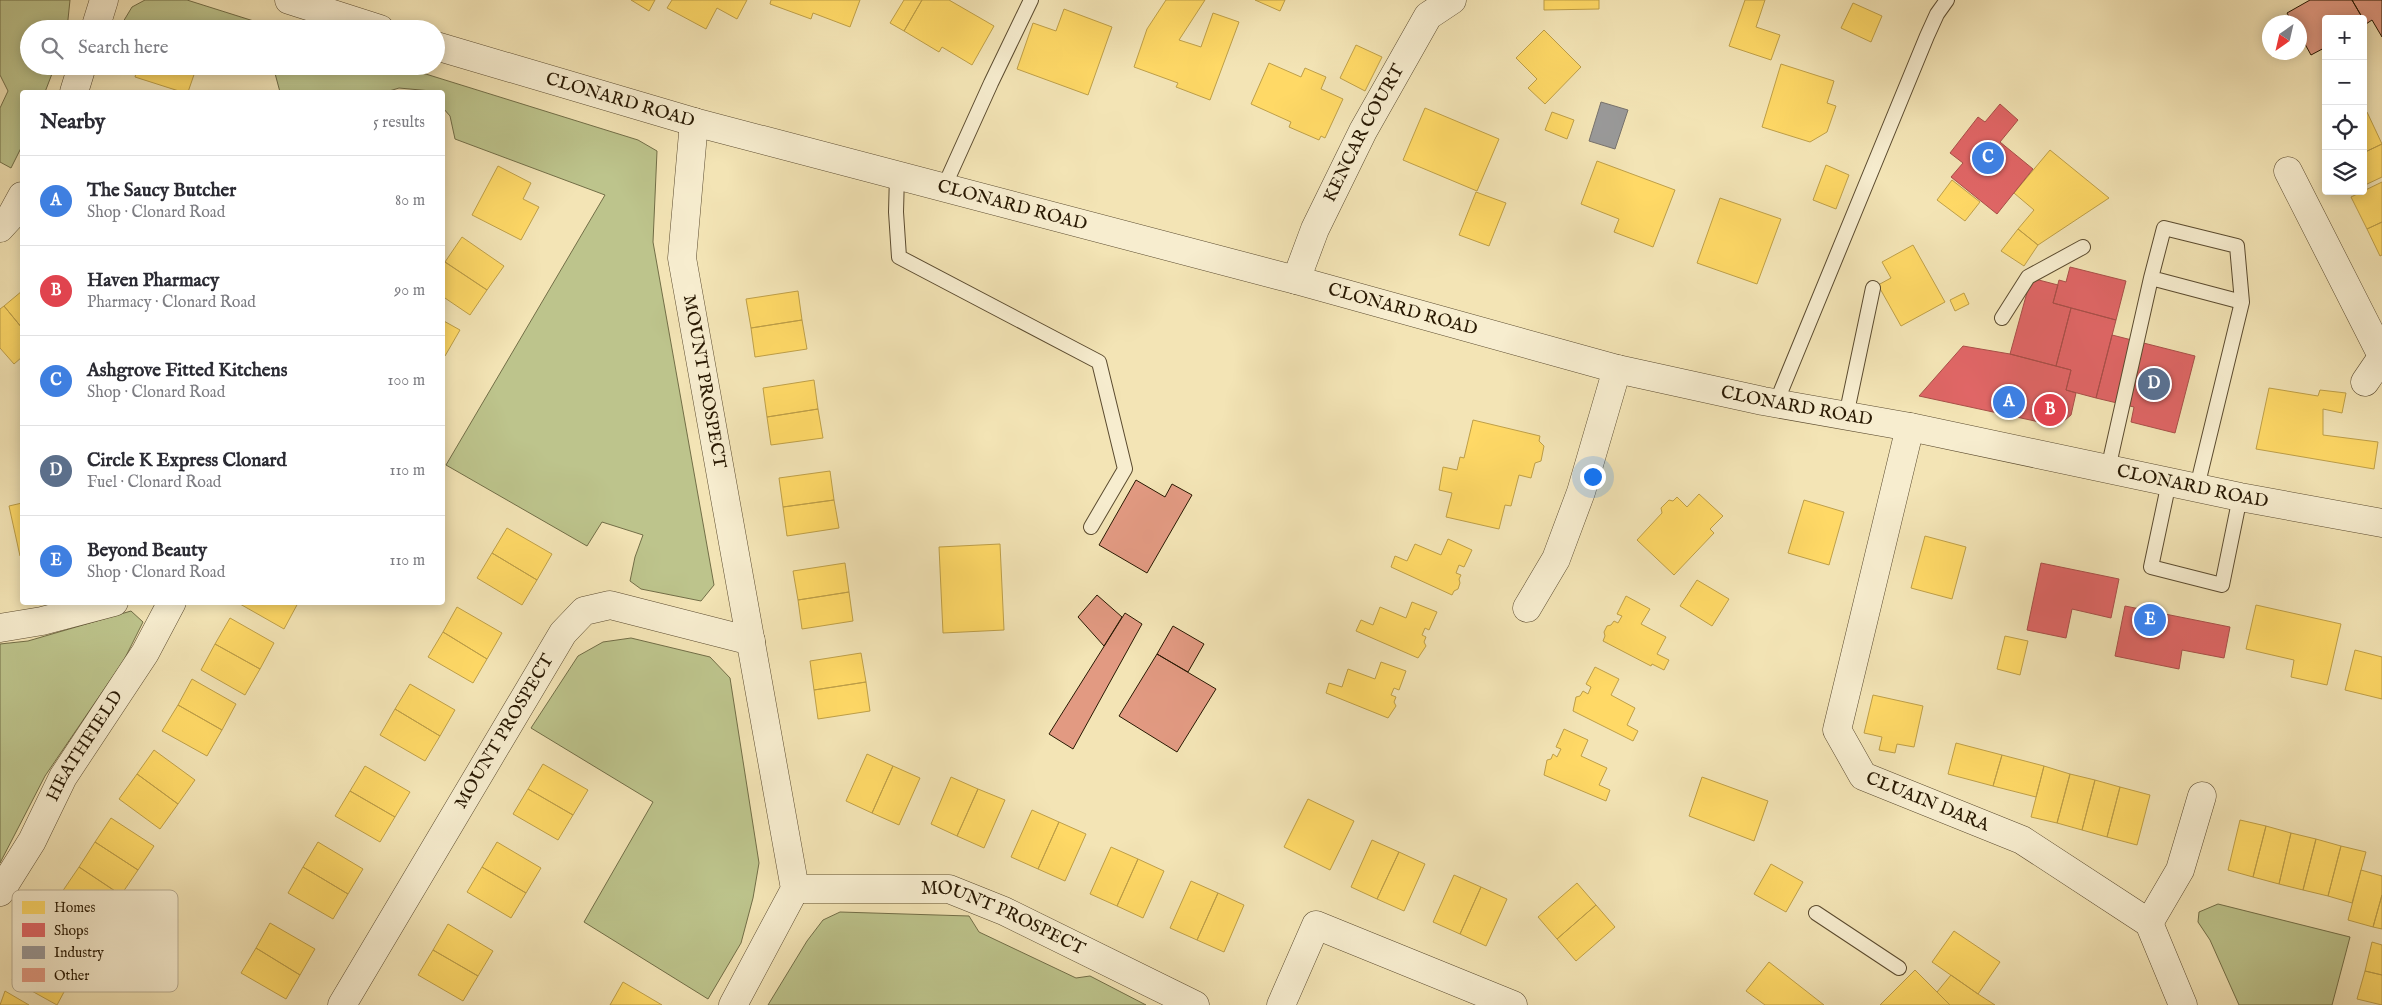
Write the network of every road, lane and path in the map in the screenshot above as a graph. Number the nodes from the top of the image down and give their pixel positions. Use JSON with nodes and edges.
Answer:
{"nodes":[{"id":1,"x":104,"y":0,"type":"edge"},
{"id":2,"x":289,"y":0,"type":"edge"},
{"id":3,"x":1031,"y":0,"type":"edge"},
{"id":4,"x":1452,"y":0,"type":"edge"},
{"id":5,"x":1947,"y":0,"type":"edge"},
{"id":6,"x":97,"y":20,"type":"edge"},
{"id":7,"x":352,"y":20,"type":"edge"},
{"id":8,"x":445,"y":49,"type":"edge"},
{"id":9,"x":79,"y":75,"type":"edge"},
{"id":10,"x":75,"y":90,"type":"edge"},
{"id":11,"x":694,"y":122,"type":"junction"},
{"id":12,"x":2288,"y":171,"type":"dead end"},
{"id":13,"x":897,"y":175,"type":"junction"},
{"id":14,"x":944,"y":188,"type":"junction"},
{"id":15,"x":20,"y":200,"type":"edge"},
{"id":16,"x":0,"y":228,"type":"edge"},
{"id":17,"x":2083,"y":246,"type":"dead end"},
{"id":18,"x":2151,"y":278,"type":"junction"},
{"id":19,"x":1296,"y":280,"type":"junction"},
{"id":20,"x":1874,"y":288,"type":"dead end"},
{"id":21,"x":2242,"y":302,"type":"junction"},
{"id":22,"x":2002,"y":318,"type":"dead end"},
{"id":23,"x":2382,"y":356,"type":"edge"},
{"id":24,"x":1617,"y":369,"type":"junction"},
{"id":25,"x":2365,"y":382,"type":"dead end"},
{"id":26,"x":1776,"y":403,"type":"junction"},
{"id":27,"x":1846,"y":416,"type":"junction"},
{"id":28,"x":1910,"y":427,"type":"junction"},
{"id":29,"x":2108,"y":469,"type":"junction"},
{"id":30,"x":2169,"y":482,"type":"junction"},
{"id":31,"x":2197,"y":488,"type":"junction"},
{"id":32,"x":2240,"y":497,"type":"junction"},
{"id":33,"x":2382,"y":523,"type":"edge"},
{"id":34,"x":1091,"y":527,"type":"dead end"},
{"id":35,"x":103,"y":605,"type":"edge"},
{"id":36,"x":170,"y":605,"type":"edge"},
{"id":37,"x":1527,"y":608,"type":"dead end"},
{"id":38,"x":0,"y":628,"type":"edge"},
{"id":39,"x":752,"y":641,"type":"junction"},
{"id":40,"x":2202,"y":796,"type":"dead end"},
{"id":41,"x":795,"y":889,"type":"junction"},
{"id":42,"x":0,"y":892,"type":"edge"},
{"id":43,"x":1816,"y":913,"type":"dead end"},
{"id":44,"x":2149,"y":923,"type":"junction"},
{"id":45,"x":1899,"y":968,"type":"dead end"},
{"id":46,"x":342,"y":1005,"type":"edge"},
{"id":47,"x":733,"y":1005,"type":"edge"},
{"id":48,"x":1195,"y":1005,"type":"edge"},
{"id":49,"x":1281,"y":1005,"type":"edge"},
{"id":50,"x":1514,"y":1005,"type":"edge"},
{"id":51,"x":2183,"y":1005,"type":"edge"}],
"edges":[{"from":1,"to":6,"type":"street"},
{"from":2,"to":7,"type":"street"},
{"from":3,"to":14,"type":"lane"},
{"from":4,"to":19,"type":"street","name":"KENCAR COURT"},
{"from":5,"to":26,"type":"lane"},
{"from":8,"to":11,"type":"street","name":"CLONARD ROAD"},
{"from":9,"to":10,"type":"street"},
{"from":11,"to":13,"type":"street","name":"CLONARD ROAD"},
{"from":11,"to":39,"type":"street","name":"MOUNT PROSPECT"},
{"from":12,"to":23,"type":"street"},
{"from":13,"to":14,"type":"street","name":"CLONARD ROAD"},
{"from":13,"to":34,"type":"lane"},
{"from":14,"to":19,"type":"street","name":"CLONARD ROAD"},
{"from":15,"to":16,"type":"street"},
{"from":17,"to":22,"type":"lane"},
{"from":18,"to":21,"type":"lane"},
{"from":18,"to":21,"type":"lane"},
{"from":18,"to":29,"type":"lane"},
{"from":19,"to":24,"type":"street","name":"CLONARD ROAD"},
{"from":20,"to":27,"type":"lane"},
{"from":21,"to":31,"type":"lane"},
{"from":23,"to":25,"type":"street"},
{"from":24,"to":26,"type":"street","name":"CLONARD ROAD"},
{"from":24,"to":37,"type":"street"},
{"from":26,"to":27,"type":"street","name":"CLONARD ROAD"},
{"from":27,"to":28,"type":"street","name":"CLONARD ROAD"},
{"from":28,"to":29,"type":"street","name":"CLONARD ROAD"},
{"from":28,"to":44,"type":"street","name":"CLUAIN DARA"},
{"from":29,"to":30,"type":"street","name":"CLONARD ROAD"},
{"from":30,"to":31,"type":"street","name":"CLONARD ROAD"},
{"from":30,"to":32,"type":"lane"},
{"from":31,"to":32,"type":"street","name":"CLONARD ROAD"},
{"from":32,"to":33,"type":"street","name":"CLONARD ROAD"},
{"from":35,"to":38,"type":"street"},
{"from":36,"to":42,"type":"street","name":"HEATHFIELD"},
{"from":39,"to":41,"type":"street","name":"MOUNT PROSPECT"},
{"from":39,"to":46,"type":"street","name":"MOUNT PROSPECT"},
{"from":40,"to":44,"type":"street"},
{"from":41,"to":47,"type":"street"},
{"from":41,"to":48,"type":"street","name":"MOUNT PROSPECT"},
{"from":43,"to":45,"type":"lane"},
{"from":44,"to":51,"type":"street"},
{"from":49,"to":50,"type":"street"}]}
